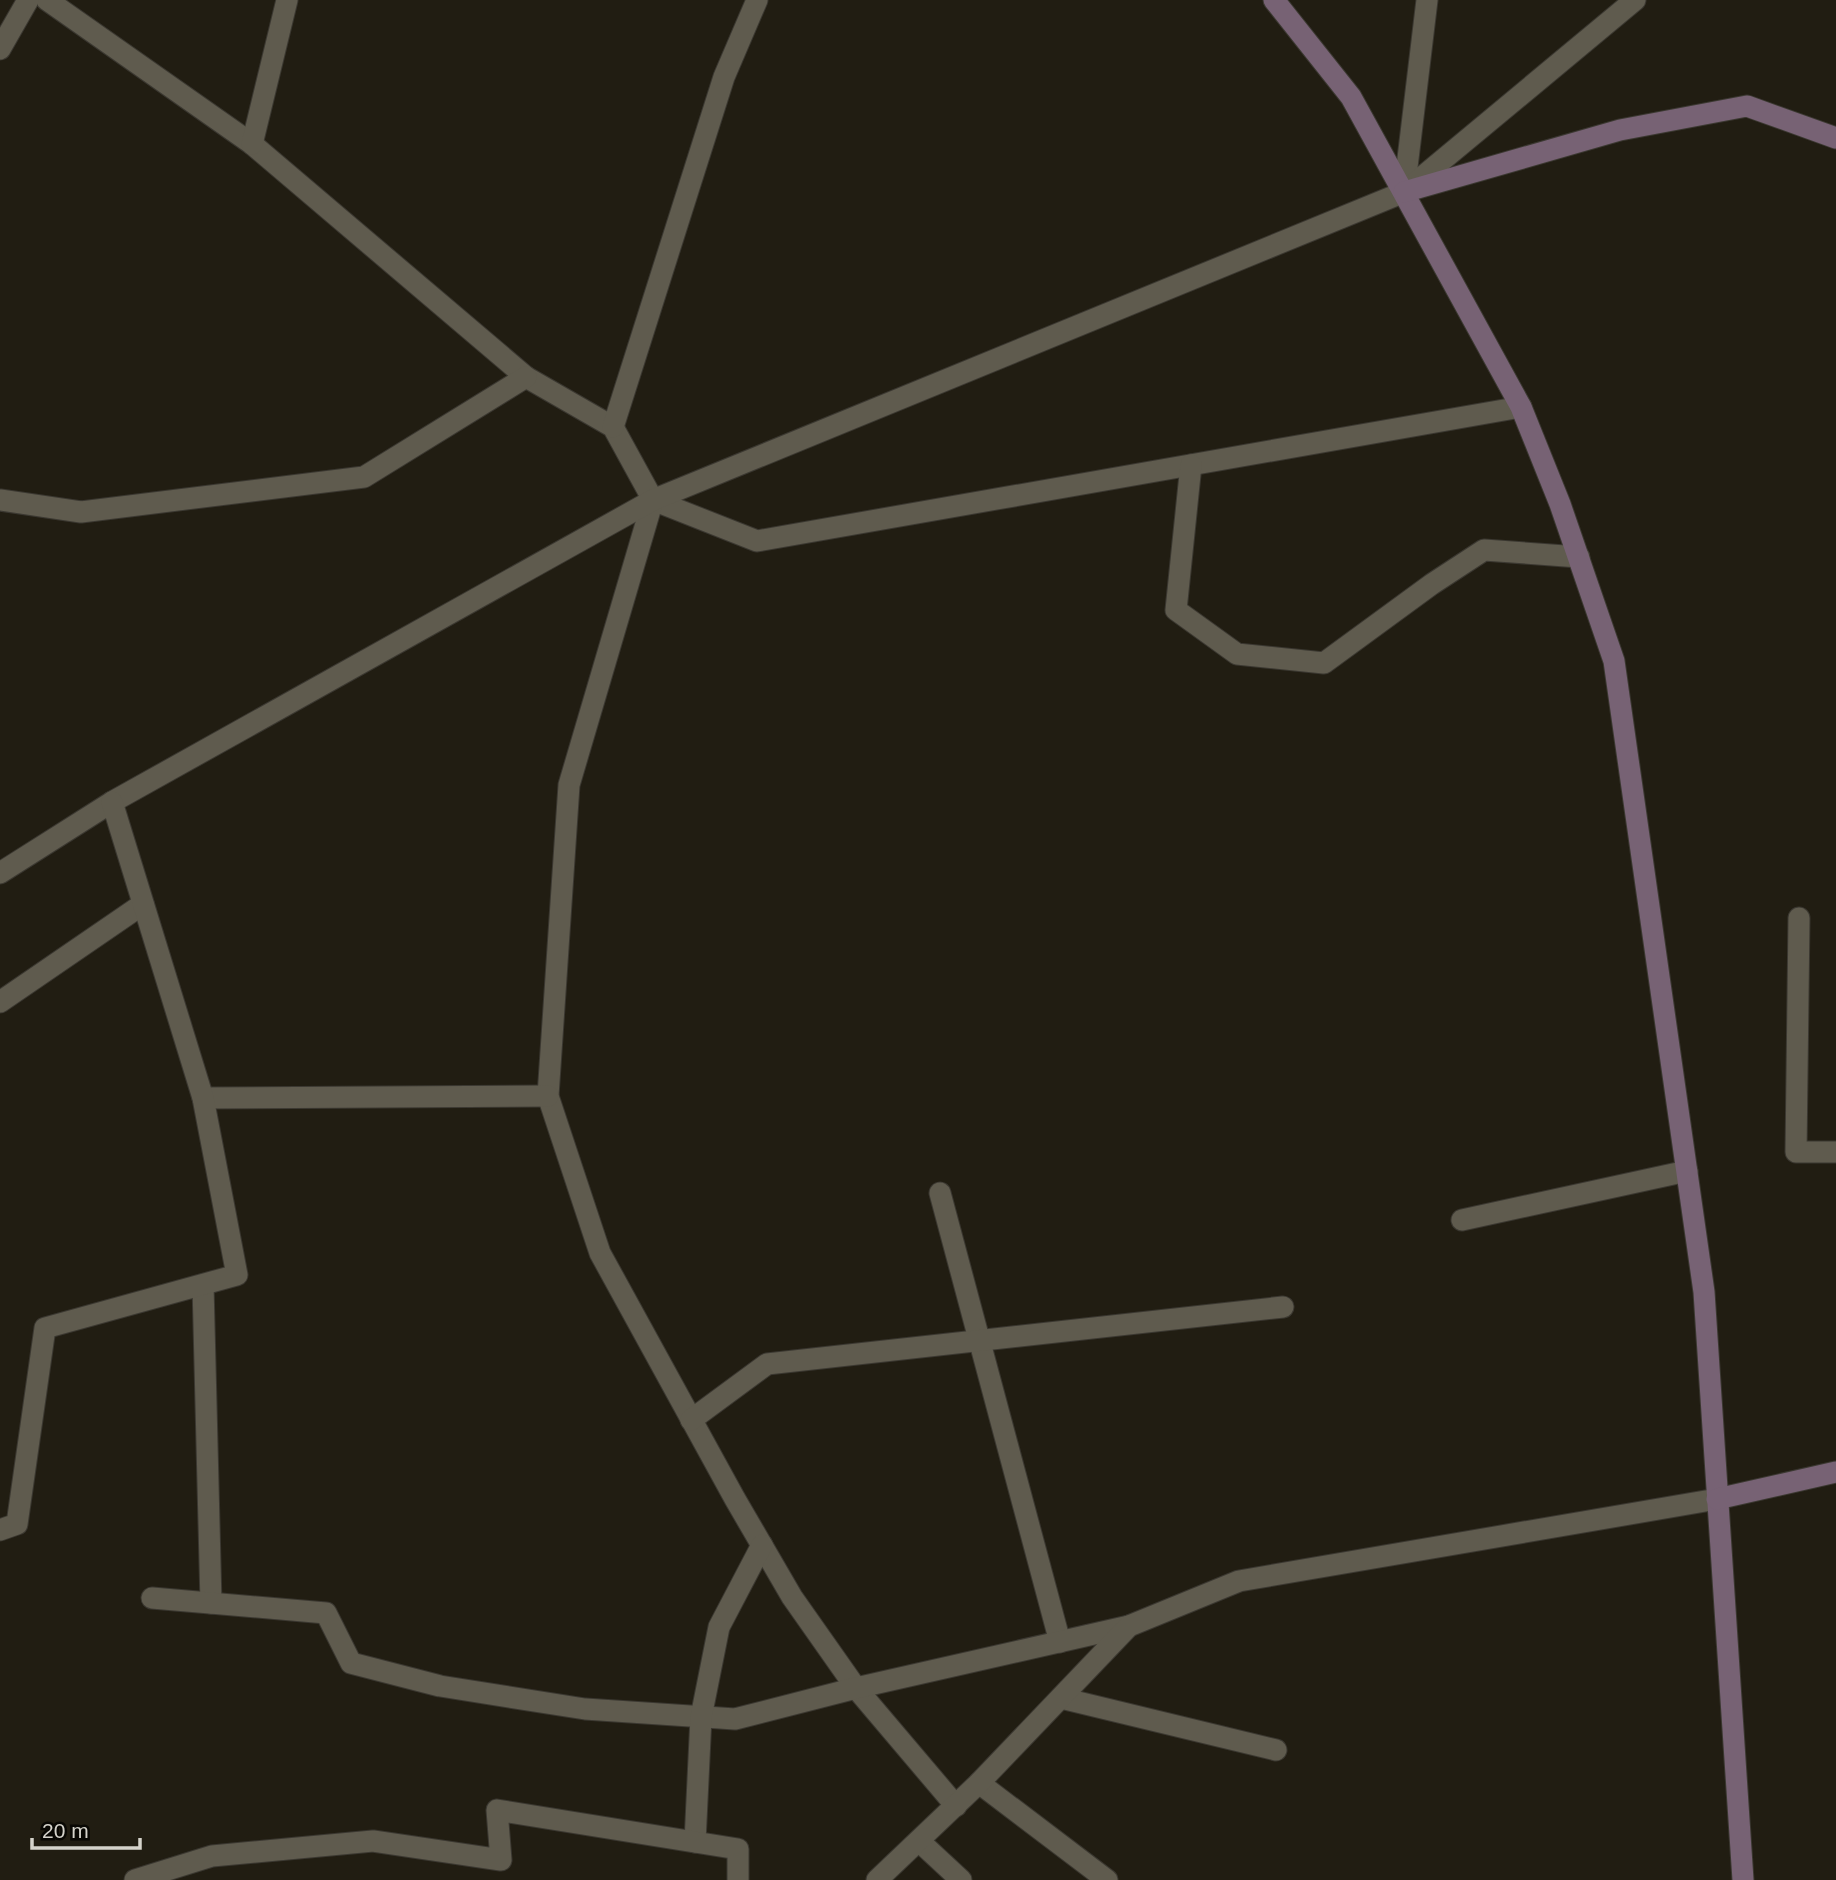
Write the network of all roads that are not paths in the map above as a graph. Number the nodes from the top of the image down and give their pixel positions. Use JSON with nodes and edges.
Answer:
{"nodes":[{"id":1,"x":28,"y":0,"type":"edge"},
{"id":2,"x":47,"y":0,"type":"edge"},
{"id":3,"x":287,"y":0,"type":"edge"},
{"id":4,"x":757,"y":0,"type":"edge"},
{"id":5,"x":1273,"y":0,"type":"edge"},
{"id":6,"x":1427,"y":0,"type":"edge"},
{"id":7,"x":1634,"y":0,"type":"edge"},
{"id":8,"x":0,"y":49,"type":"edge"},
{"id":9,"x":1836,"y":138,"type":"edge"},
{"id":10,"x":252,"y":144,"type":"junction"},
{"id":11,"x":1404,"y":192,"type":"junction"},
{"id":12,"x":526,"y":377,"type":"junction"},
{"id":13,"x":1521,"y":407,"type":"junction"},
{"id":14,"x":613,"y":427,"type":"junction"},
{"id":15,"x":1191,"y":465,"type":"junction"},
{"id":16,"x":0,"y":500,"type":"edge"},
{"id":17,"x":653,"y":500,"type":"junction"},
{"id":18,"x":1579,"y":557,"type":"junction"},
{"id":19,"x":112,"y":802,"type":"junction"},
{"id":20,"x":0,"y":873,"type":"edge"},
{"id":21,"x":144,"y":904,"type":"junction"},
{"id":22,"x":1799,"y":918,"type":"dead end"},
{"id":23,"x":0,"y":1002,"type":"edge"},
{"id":24,"x":548,"y":1096,"type":"junction"},
{"id":25,"x":203,"y":1098,"type":"junction"},
{"id":26,"x":1836,"y":1152,"type":"edge"},
{"id":27,"x":1687,"y":1171,"type":"junction"},
{"id":28,"x":940,"y":1194,"type":"dead end"},
{"id":29,"x":1462,"y":1220,"type":"dead end"},
{"id":30,"x":203,"y":1284,"type":"junction"},
{"id":31,"x":1283,"y":1307,"type":"dead end"},
{"id":32,"x":979,"y":1340,"type":"junction"},
{"id":33,"x":691,"y":1420,"type":"junction"},
{"id":34,"x":1836,"y":1472,"type":"edge"},
{"id":35,"x":1717,"y":1499,"type":"junction"},
{"id":36,"x":0,"y":1530,"type":"edge"},
{"id":37,"x":762,"y":1545,"type":"junction"},
{"id":38,"x":152,"y":1598,"type":"dead end"},
{"id":39,"x":211,"y":1603,"type":"junction"},
{"id":40,"x":1129,"y":1626,"type":"junction"},
{"id":41,"x":1060,"y":1642,"type":"junction"},
{"id":42,"x":856,"y":1688,"type":"junction"},
{"id":43,"x":1061,"y":1698,"type":"junction"},
{"id":44,"x":701,"y":1717,"type":"junction"},
{"id":45,"x":1276,"y":1750,"type":"dead end"},
{"id":46,"x":979,"y":1783,"type":"junction"},
{"id":47,"x":956,"y":1806,"type":"junction"},
{"id":48,"x":919,"y":1841,"type":"junction"},
{"id":49,"x":695,"y":1842,"type":"junction"},
{"id":50,"x":135,"y":1880,"type":"edge"},
{"id":51,"x":737,"y":1880,"type":"edge"},
{"id":52,"x":877,"y":1880,"type":"edge"},
{"id":53,"x":961,"y":1880,"type":"edge"},
{"id":54,"x":1108,"y":1880,"type":"edge"},
{"id":55,"x":1743,"y":1880,"type":"edge"}],
"edges":[{"from":1,"to":8,"type":"street"},
{"from":2,"to":10,"type":"street"},
{"from":3,"to":10,"type":"street"},
{"from":4,"to":14,"type":"street"},
{"from":5,"to":11,"type":"street"},
{"from":6,"to":11,"type":"street"},
{"from":7,"to":11,"type":"street"},
{"from":9,"to":11,"type":"street"},
{"from":10,"to":12,"type":"street"},
{"from":11,"to":13,"type":"street"},
{"from":11,"to":17,"type":"street"},
{"from":12,"to":14,"type":"street"},
{"from":12,"to":16,"type":"street"},
{"from":13,"to":15,"type":"street"},
{"from":13,"to":18,"type":"street"},
{"from":14,"to":17,"type":"street"},
{"from":15,"to":17,"type":"street"},
{"from":15,"to":18,"type":"street"},
{"from":17,"to":19,"type":"street"},
{"from":17,"to":24,"type":"street"},
{"from":18,"to":27,"type":"street"},
{"from":19,"to":20,"type":"street"},
{"from":19,"to":21,"type":"street"},
{"from":21,"to":23,"type":"street"},
{"from":21,"to":25,"type":"street"},
{"from":22,"to":26,"type":"street"},
{"from":24,"to":25,"type":"street"},
{"from":24,"to":33,"type":"street"},
{"from":25,"to":30,"type":"street"},
{"from":27,"to":29,"type":"street"},
{"from":27,"to":35,"type":"street"},
{"from":28,"to":32,"type":"street"},
{"from":30,"to":36,"type":"street"},
{"from":30,"to":39,"type":"street"},
{"from":31,"to":32,"type":"street"},
{"from":32,"to":33,"type":"street"},
{"from":32,"to":41,"type":"street"},
{"from":33,"to":37,"type":"street"},
{"from":34,"to":35,"type":"street"},
{"from":35,"to":40,"type":"street"},
{"from":35,"to":55,"type":"street"},
{"from":37,"to":42,"type":"street"},
{"from":37,"to":44,"type":"street"},
{"from":38,"to":39,"type":"street"},
{"from":39,"to":44,"type":"street"},
{"from":40,"to":41,"type":"street"},
{"from":40,"to":43,"type":"street"},
{"from":41,"to":42,"type":"street"},
{"from":42,"to":44,"type":"street"},
{"from":42,"to":47,"type":"street"},
{"from":43,"to":45,"type":"street"},
{"from":43,"to":46,"type":"street"},
{"from":44,"to":49,"type":"street"},
{"from":46,"to":47,"type":"street"},
{"from":46,"to":54,"type":"street"},
{"from":47,"to":48,"type":"street"},
{"from":48,"to":52,"type":"street"},
{"from":48,"to":53,"type":"street"},
{"from":49,"to":50,"type":"street"},
{"from":49,"to":51,"type":"street"}]}
